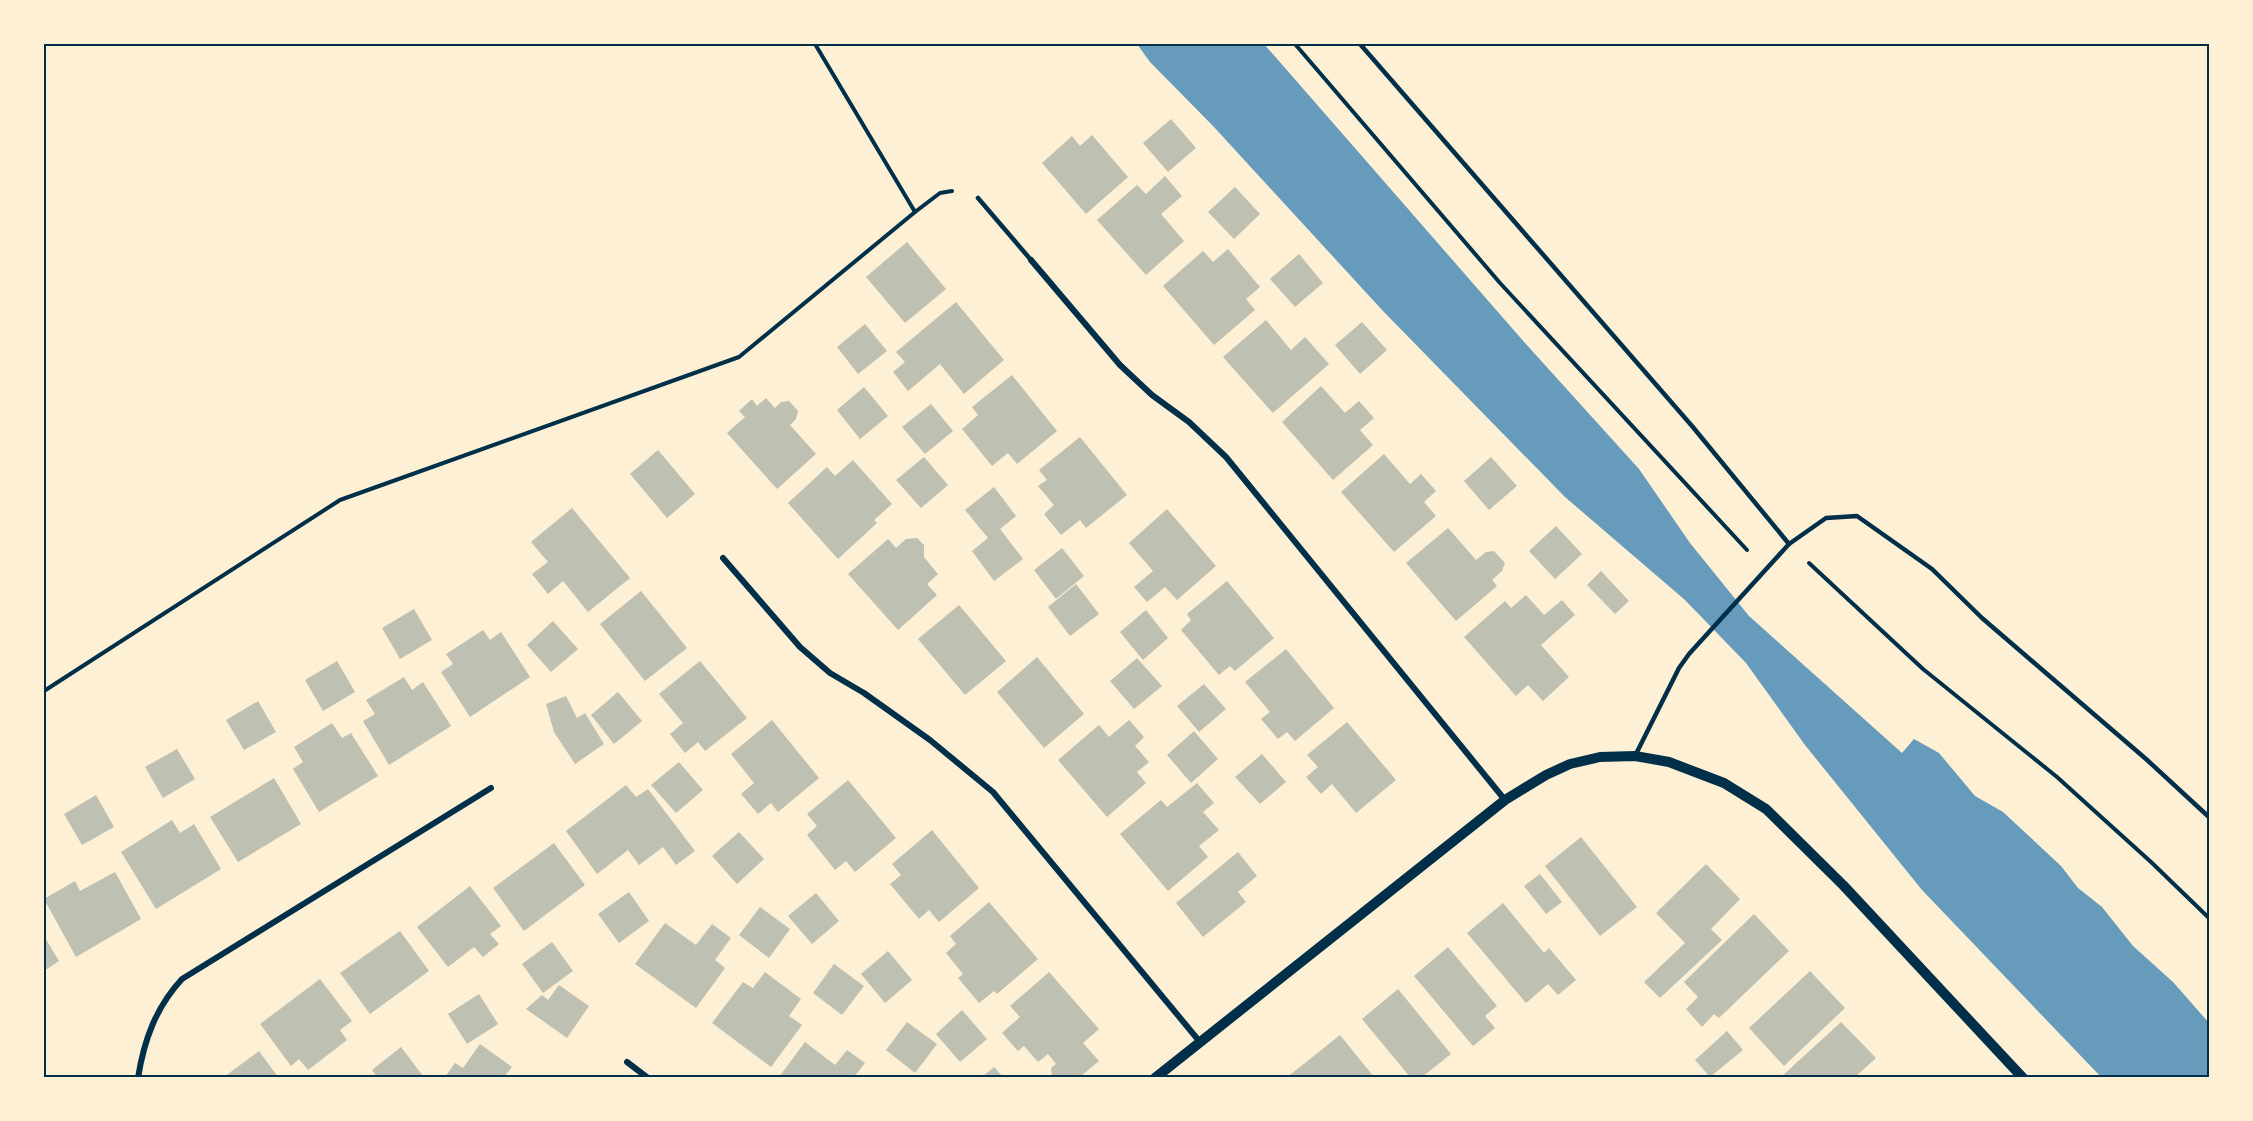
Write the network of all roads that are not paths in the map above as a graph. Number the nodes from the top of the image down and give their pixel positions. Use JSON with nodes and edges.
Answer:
{"nodes":[{"id":1,"x":1360,"y":44,"type":"edge"},
{"id":2,"x":978,"y":198,"type":"road end"},
{"id":3,"x":1031,"y":260,"type":"joint"},
{"id":4,"x":1789,"y":544,"type":"junction"},
{"id":5,"x":723,"y":558,"type":"dead end"},
{"id":6,"x":1635,"y":756,"type":"junction"},
{"id":7,"x":491,"y":788,"type":"dead end"},
{"id":8,"x":1505,"y":800,"type":"junction"},
{"id":9,"x":2210,"y":818,"type":"edge"},
{"id":10,"x":1200,"y":1042,"type":"junction"},
{"id":11,"x":627,"y":1062,"type":"dead end"},
{"id":12,"x":138,"y":1077,"type":"edge"},
{"id":13,"x":648,"y":1077,"type":"edge"},
{"id":14,"x":1155,"y":1077,"type":"edge"},
{"id":15,"x":2023,"y":1077,"type":"edge"}],
"edges":[{"from":1,"to":4,"type":"lane"},
{"from":2,"to":3,"type":"lane"},
{"from":3,"to":8,"type":"street"},
{"from":4,"to":6,"type":"lane"},
{"from":4,"to":9,"type":"lane"},
{"from":5,"to":10,"type":"street"},
{"from":6,"to":8,"type":"street"},
{"from":6,"to":15,"type":"street"},
{"from":7,"to":12,"type":"street"},
{"from":8,"to":10,"type":"street"},
{"from":10,"to":14,"type":"street"},
{"from":11,"to":13,"type":"street"}]}
